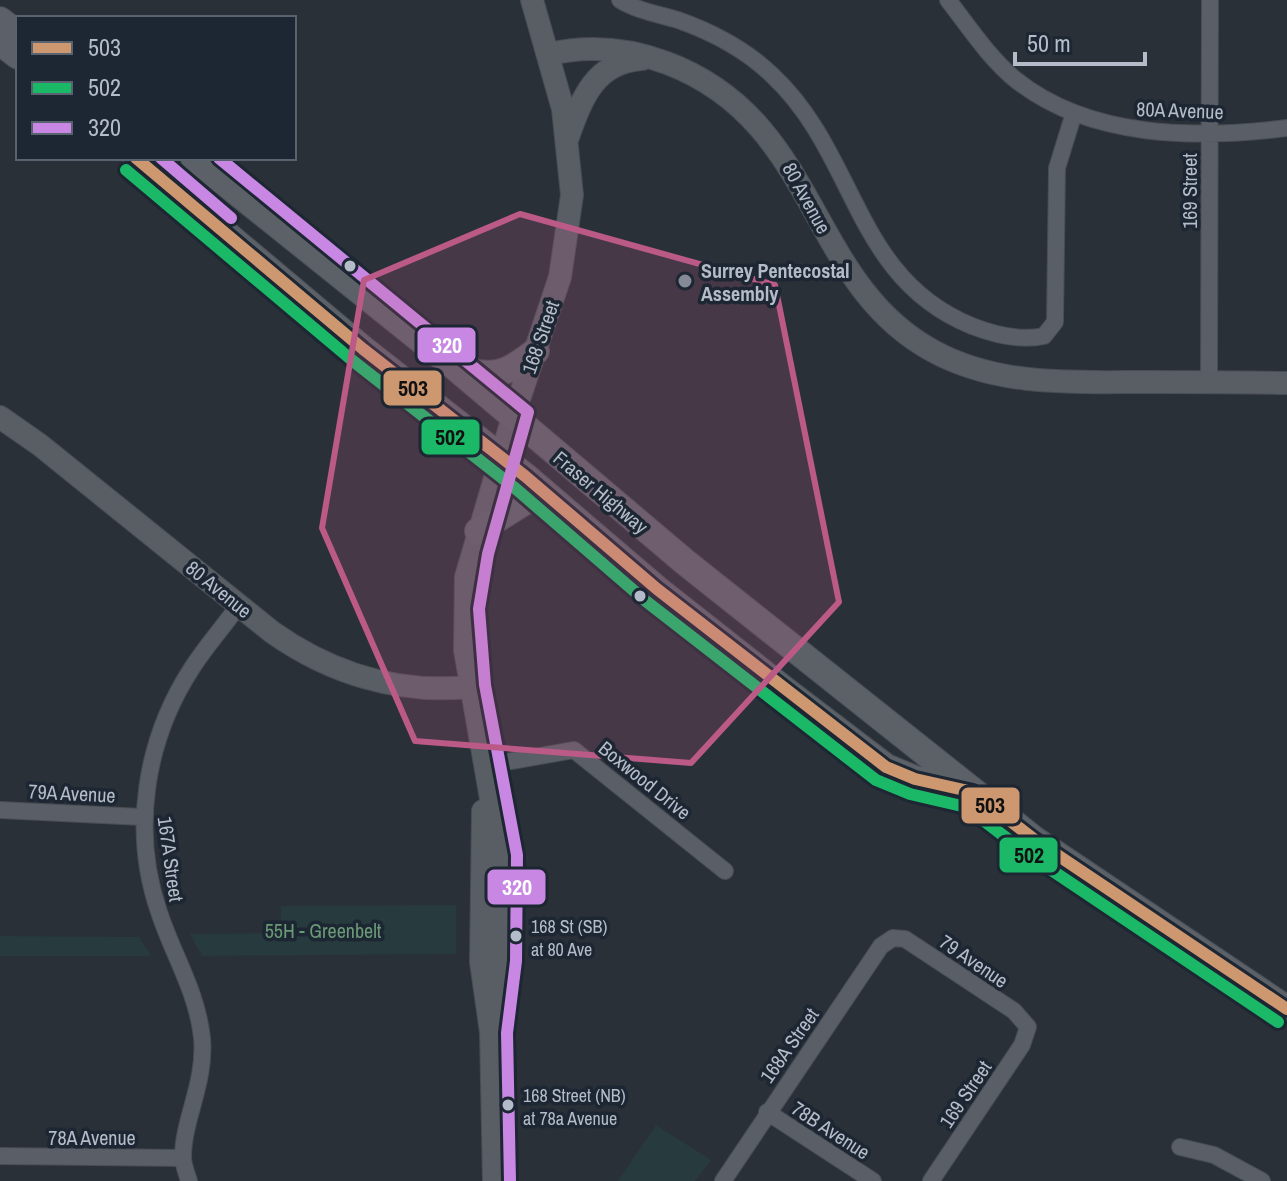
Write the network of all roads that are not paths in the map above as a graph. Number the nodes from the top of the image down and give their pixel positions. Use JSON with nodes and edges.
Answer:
{"nodes":[{"id":1,"x":532,"y":0,"type":"edge"},
{"id":2,"x":620,"y":0,"type":"edge"},
{"id":3,"x":948,"y":0,"type":"edge"},
{"id":4,"x":1210,"y":0,"type":"edge"},
{"id":5,"x":0,"y":20,"type":"edge"},
{"id":6,"x":16,"y":32,"type":"edge"},
{"id":7,"x":0,"y":42,"type":"edge"},
{"id":8,"x":16,"y":54,"type":"edge"},
{"id":9,"x":549,"y":54,"type":"junction"},
{"id":10,"x":655,"y":59,"type":"junction"},
{"id":11,"x":1074,"y":113,"type":"junction"},
{"id":12,"x":1287,"y":128,"type":"edge"},
{"id":13,"x":1210,"y":133,"type":"junction"},
{"id":14,"x":567,"y":138,"type":"junction"},
{"id":15,"x":138,"y":160,"type":"edge"},
{"id":16,"x":196,"y":160,"type":"edge"},
{"id":17,"x":536,"y":351,"type":"junction"},
{"id":18,"x":456,"y":368,"type":"junction"},
{"id":19,"x":1209,"y":382,"type":"junction"},
{"id":20,"x":1287,"y":383,"type":"edge"},
{"id":21,"x":0,"y":417,"type":"edge"},
{"id":22,"x":513,"y":417,"type":"junction"},
{"id":23,"x":501,"y":458,"type":"junction"},
{"id":24,"x":551,"y":499,"type":"junction"},
{"id":25,"x":478,"y":531,"type":"junction"},
{"id":26,"x":239,"y":605,"type":"junction"},
{"id":27,"x":469,"y":687,"type":"junction"},
{"id":28,"x":483,"y":766,"type":"junction"},
{"id":29,"x":973,"y":792,"type":"junction"},
{"id":30,"x":0,"y":810,"type":"edge"},
{"id":31,"x":142,"y":817,"type":"junction"},
{"id":32,"x":725,"y":871,"type":"dead end"},
{"id":33,"x":893,"y":938,"type":"joint"},
{"id":34,"x":1287,"y":1009,"type":"edge"},
{"id":35,"x":1028,"y":1027,"type":"joint"},
{"id":36,"x":767,"y":1112,"type":"junction"},
{"id":37,"x":1180,"y":1147,"type":"dead end"},
{"id":38,"x":0,"y":1156,"type":"edge"},
{"id":39,"x":183,"y":1158,"type":"junction"},
{"id":40,"x":189,"y":1181,"type":"edge"},
{"id":41,"x":494,"y":1181,"type":"edge"},
{"id":42,"x":723,"y":1181,"type":"edge"},
{"id":43,"x":873,"y":1181,"type":"edge"},
{"id":44,"x":931,"y":1181,"type":"edge"},
{"id":45,"x":1262,"y":1181,"type":"edge"}],
"edges":[{"from":1,"to":9,"type":"main road","name":"168 Street"},
{"from":2,"to":11,"type":"street"},
{"from":3,"to":11,"type":"street"},
{"from":4,"to":13,"type":"street","name":"169 Street"},
{"from":5,"to":6,"type":"main road"},
{"from":7,"to":8,"type":"main road"},
{"from":9,"to":10,"type":"main road","name":"80 Avenue"},
{"from":9,"to":14,"type":"main road","name":"168 Street"},
{"from":10,"to":14,"type":"main road"},
{"from":10,"to":19,"type":"main road","name":"80 Avenue"},
{"from":11,"to":13,"type":"street","name":"80A Avenue"},
{"from":12,"to":13,"type":"street","name":"80A Avenue"},
{"from":13,"to":19,"type":"street","name":"169 Street"},
{"from":14,"to":17,"type":"main road","name":"168 Street"},
{"from":15,"to":23,"type":"main road","name":"Fraser Highway"},
{"from":16,"to":18,"type":"main road","name":"Fraser Highway"},
{"from":17,"to":18,"type":"main road"},
{"from":17,"to":22,"type":"main road","name":"168 Street"},
{"from":18,"to":22,"type":"main road","name":"Fraser Highway"},
{"from":19,"to":20,"type":"main road","name":"80 Avenue"},
{"from":21,"to":26,"type":"main road","name":"80 Avenue"},
{"from":22,"to":23,"type":"main road","name":"168 Street"},
{"from":22,"to":29,"type":"main road","name":"Fraser Highway"},
{"from":23,"to":24,"type":"main road","name":"Fraser Highway"},
{"from":23,"to":25,"type":"main road","name":"168 Street"},
{"from":24,"to":25,"type":"main road"},
{"from":24,"to":29,"type":"main road","name":"Fraser Highway"},
{"from":25,"to":27,"type":"main road","name":"168 Street"},
{"from":26,"to":27,"type":"main road","name":"80 Avenue"},
{"from":26,"to":31,"type":"street","name":"167A Street"},
{"from":27,"to":28,"type":"main road","name":"168 Street"},
{"from":28,"to":32,"type":"street","name":"Boxwood Drive"},
{"from":28,"to":41,"type":"main road","name":"168 Street"},
{"from":29,"to":34,"type":"main road","name":"Fraser Highway"},
{"from":30,"to":31,"type":"street","name":"79A Avenue"},
{"from":31,"to":39,"type":"street","name":"167A Street"},
{"from":33,"to":35,"type":"street","name":"79 Avenue"},
{"from":33,"to":36,"type":"street","name":"168A Street"},
{"from":35,"to":44,"type":"street","name":"169 Street"},
{"from":36,"to":42,"type":"street","name":"168A Street"},
{"from":36,"to":43,"type":"street","name":"78B Avenue"},
{"from":37,"to":45,"type":"street"},
{"from":38,"to":39,"type":"street","name":"78A Avenue"},
{"from":39,"to":40,"type":"street","name":"167A Street"}]}
